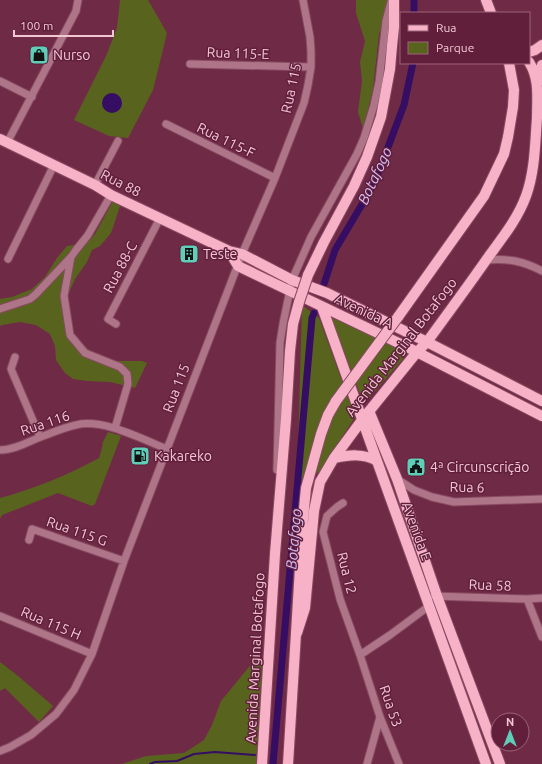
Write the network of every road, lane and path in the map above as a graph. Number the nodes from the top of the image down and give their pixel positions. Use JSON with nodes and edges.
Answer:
{"nodes":[{"id":1,"x":78,"y":0,"type":"edge"},
{"id":2,"x":303,"y":0,"type":"edge"},
{"id":3,"x":393,"y":0,"type":"edge"},
{"id":4,"x":486,"y":0,"type":"edge"},
{"id":5,"x":491,"y":12,"type":"edge"},
{"id":6,"x":542,"y":45,"type":"edge"},
{"id":7,"x":530,"y":52,"type":"edge"},
{"id":8,"x":190,"y":64,"type":"dead end"},
{"id":9,"x":508,"y":64,"type":"edge"},
{"id":10,"x":530,"y":64,"type":"edge"},
{"id":11,"x":542,"y":65,"type":"edge"},
{"id":12,"x":310,"y":67,"type":"junction"},
{"id":13,"x":0,"y":81,"type":"edge"},
{"id":14,"x":537,"y":84,"type":"junction"},
{"id":15,"x":32,"y":97,"type":"junction"},
{"id":16,"x":166,"y":124,"type":"dead end"},
{"id":17,"x":4,"y":141,"type":"edge"},
{"id":18,"x":118,"y":141,"type":"dead end"},
{"id":19,"x":54,"y":165,"type":"junction"},
{"id":20,"x":275,"y":178,"type":"junction"},
{"id":21,"x":95,"y":185,"type":"junction"},
{"id":22,"x":111,"y":195,"type":"junction"},
{"id":23,"x":160,"y":218,"type":"junction"},
{"id":24,"x":229,"y":252,"type":"junction"},
{"id":25,"x":242,"y":254,"type":"junction"},
{"id":26,"x":71,"y":257,"type":"junction"},
{"id":27,"x":8,"y":259,"type":"dead end"},
{"id":28,"x":486,"y":260,"type":"junction"},
{"id":29,"x":238,"y":266,"type":"junction"},
{"id":30,"x":542,"y":271,"type":"edge"},
{"id":31,"x":292,"y":280,"type":"junction"},
{"id":32,"x":290,"y":291,"type":"junction"},
{"id":33,"x":322,"y":307,"type":"junction"},
{"id":34,"x":0,"y":309,"type":"edge"},
{"id":35,"x":116,"y":324,"type":"dead end"},
{"id":36,"x":427,"y":342,"type":"junction"},
{"id":37,"x":417,"y":352,"type":"junction"},
{"id":38,"x":15,"y":357,"type":"dead end"},
{"id":39,"x":542,"y":401,"type":"edge"},
{"id":40,"x":369,"y":411,"type":"junction"},
{"id":41,"x":542,"y":416,"type":"edge"},
{"id":42,"x":362,"y":420,"type":"junction"},
{"id":43,"x":115,"y":428,"type":"junction"},
{"id":44,"x":40,"y":437,"type":"junction"},
{"id":45,"x":167,"y":449,"type":"junction"},
{"id":46,"x":0,"y":450,"type":"edge"},
{"id":47,"x":334,"y":458,"type":"junction"},
{"id":48,"x":377,"y":462,"type":"junction"},
{"id":49,"x":397,"y":479,"type":"junction"},
{"id":50,"x":542,"y":500,"type":"edge"},
{"id":51,"x":343,"y":503,"type":"dead end"},
{"id":52,"x":29,"y":540,"type":"dead end"},
{"id":53,"x":275,"y":554,"type":"junction"},
{"id":54,"x":124,"y":561,"type":"junction"},
{"id":55,"x":437,"y":596,"type":"junction"},
{"id":56,"x":542,"y":598,"type":"edge"},
{"id":57,"x":527,"y":599,"type":"junction"},
{"id":58,"x":427,"y":601,"type":"junction"},
{"id":59,"x":0,"y":616,"type":"edge"},
{"id":60,"x":296,"y":633,"type":"junction"},
{"id":61,"x":542,"y":637,"type":"edge"},
{"id":62,"x":92,"y":654,"type":"junction"},
{"id":63,"x":360,"y":656,"type":"junction"},
{"id":64,"x":380,"y":717,"type":"junction"},
{"id":65,"x":0,"y":751,"type":"edge"},
{"id":66,"x":262,"y":764,"type":"edge"},
{"id":67,"x":288,"y":764,"type":"edge"},
{"id":68,"x":368,"y":764,"type":"edge"},
{"id":69,"x":399,"y":764,"type":"edge"},
{"id":70,"x":486,"y":764,"type":"edge"},
{"id":71,"x":500,"y":764,"type":"edge"}],
"edges":[{"from":1,"to":15,"type":"street"},
{"from":2,"to":12,"type":"street","name":"Rua 115"},
{"from":3,"to":31,"type":"street","name":"Avenida Marginal Botafogo"},
{"from":3,"to":53,"type":"main road","name":"Avenida Marginal Botafogo","bridge":true},
{"from":4,"to":5,"type":"main road"},
{"from":6,"to":7,"type":"main road"},
{"from":8,"to":12,"type":"street","name":"Rua 115-E"},
{"from":9,"to":60,"type":"main road","name":"Avenida Marginal Botafogo","bridge":true},
{"from":10,"to":14,"type":"main road","name":"Avenida Marginal Botafogo"},
{"from":11,"to":14,"type":"main road"},
{"from":12,"to":20,"type":"street","name":"Rua 115"},
{"from":13,"to":15,"type":"street"},
{"from":14,"to":28,"type":"main road","name":"Avenida Marginal Botafogo"},
{"from":15,"to":17,"type":"street"},
{"from":16,"to":20,"type":"street","name":"Rua 115-F"},
{"from":17,"to":19,"type":"main road","name":"Rua 88"},
{"from":18,"to":21,"type":"street"},
{"from":19,"to":21,"type":"main road","name":"Rua 88"},
{"from":19,"to":27,"type":"street"},
{"from":20,"to":25,"type":"street","name":"Rua 115"},
{"from":21,"to":22,"type":"main road","name":"Rua 88"},
{"from":22,"to":23,"type":"main road","name":"Rua 88"},
{"from":22,"to":26,"type":"street"},
{"from":23,"to":24,"type":"main road","name":"Rua 88"},
{"from":23,"to":35,"type":"street","name":"Rua 88-C"},
{"from":24,"to":25,"type":"main road","name":"Rua 88"},
{"from":24,"to":29,"type":"main road"},
{"from":25,"to":29,"type":"street","name":"Rua 115"},
{"from":25,"to":31,"type":"main road","name":"Avenida A"},
{"from":26,"to":34,"type":"street"},
{"from":26,"to":43,"type":"street"},
{"from":28,"to":30,"type":"street"},
{"from":28,"to":36,"type":"main road","name":"Avenida Marginal Botafogo"},
{"from":29,"to":32,"type":"main road","name":"Avenida A"},
{"from":29,"to":45,"type":"street","name":"Rua 115"},
{"from":31,"to":32,"type":"street","name":"Avenida Marginal Botafogo"},
{"from":31,"to":36,"type":"main road","name":"Avenida A"},
{"from":32,"to":33,"type":"main road","name":"Avenida A"},
{"from":32,"to":53,"type":"street","name":"Avenida Marginal Botafogo"},
{"from":33,"to":37,"type":"main road","name":"Avenida A"},
{"from":33,"to":42,"type":"main road","name":"Avenida E"},
{"from":36,"to":37,"type":"main road","name":"Avenida Marginal Botafogo"},
{"from":36,"to":39,"type":"main road","name":"Avenida A"},
{"from":37,"to":40,"type":"main road","name":"Avenida Marginal Botafogo"},
{"from":37,"to":41,"type":"main road","name":"Avenida A"},
{"from":38,"to":44,"type":"street"},
{"from":40,"to":42,"type":"main road","name":"Avenida Marginal Botafogo"},
{"from":40,"to":49,"type":"main road","name":"Avenida E"},
{"from":42,"to":47,"type":"main road","name":"Avenida Marginal Botafogo"},
{"from":42,"to":48,"type":"main road","name":"Avenida E"},
{"from":43,"to":44,"type":"street","name":"Rua 116"},
{"from":43,"to":45,"type":"street","name":"Rua 116"},
{"from":44,"to":46,"type":"street","name":"Rua 116"},
{"from":45,"to":54,"type":"street","name":"Rua 115"},
{"from":47,"to":48,"type":"main road"},
{"from":47,"to":60,"type":"main road","name":"Avenida Marginal Botafogo"},
{"from":48,"to":58,"type":"main road","name":"Avenida E"},
{"from":49,"to":50,"type":"street","name":"Rua 6"},
{"from":49,"to":55,"type":"main road","name":"Avenida E"},
{"from":51,"to":63,"type":"street","name":"Rua 12"},
{"from":52,"to":54,"type":"street","name":"Rua 115 G"},
{"from":53,"to":66,"type":"main road","name":"Avenida Marginal Botafogo"},
{"from":54,"to":62,"type":"street","name":"Rua 115"},
{"from":55,"to":57,"type":"street","name":"Rua 58"},
{"from":55,"to":58,"type":"street","name":"Rua 58"},
{"from":55,"to":71,"type":"main road","name":"Avenida E"},
{"from":56,"to":57,"type":"street","name":"Rua 58"},
{"from":57,"to":61,"type":"street"},
{"from":58,"to":63,"type":"street"},
{"from":58,"to":70,"type":"main road","name":"Avenida E"},
{"from":59,"to":62,"type":"street","name":"Rua 115 H"},
{"from":60,"to":67,"type":"main road","name":"Avenida Marginal Botafogo"},
{"from":62,"to":65,"type":"street","name":"Rua 115"},
{"from":63,"to":64,"type":"street","name":"Rua 53"},
{"from":64,"to":68,"type":"street"},
{"from":64,"to":69,"type":"street","name":"Rua 53"}]}
